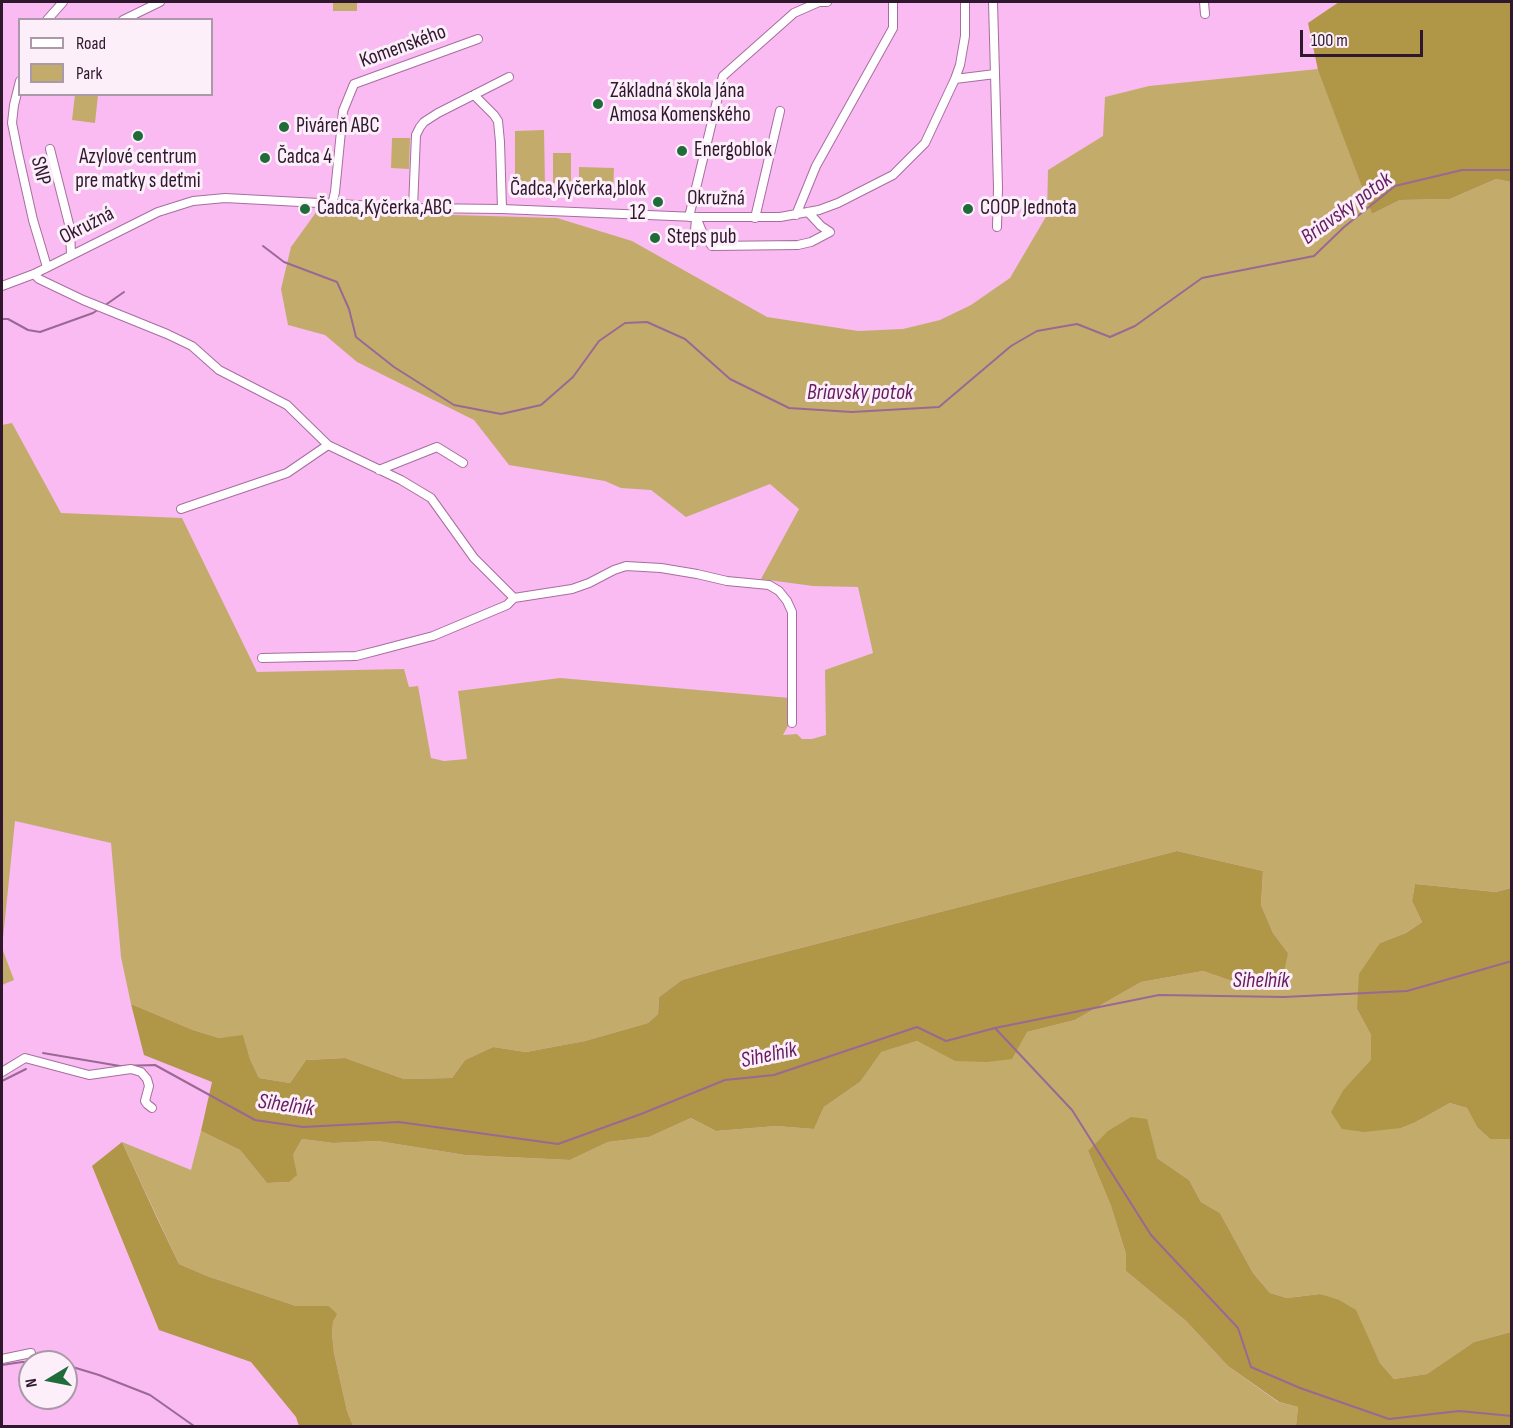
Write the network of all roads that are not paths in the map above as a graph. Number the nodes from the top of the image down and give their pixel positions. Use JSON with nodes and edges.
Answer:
{"nodes":[{"id":1,"x":63,"y":2,"type":"edge"},
{"id":2,"x":160,"y":2,"type":"edge"},
{"id":3,"x":819,"y":2,"type":"edge"},
{"id":4,"x":827,"y":2,"type":"edge"},
{"id":5,"x":893,"y":2,"type":"edge"},
{"id":6,"x":966,"y":2,"type":"edge"},
{"id":7,"x":993,"y":2,"type":"edge"},
{"id":8,"x":1204,"y":2,"type":"edge"},
{"id":9,"x":1205,"y":14,"type":"dead end"},
{"id":10,"x":49,"y":18,"type":"edge"},
{"id":11,"x":127,"y":18,"type":"edge"},
{"id":12,"x":478,"y":39,"type":"dead end"},
{"id":13,"x":995,"y":74,"type":"junction"},
{"id":14,"x":509,"y":77,"type":"dead end"},
{"id":15,"x":956,"y":78,"type":"junction"},
{"id":16,"x":18,"y":89,"type":"edge"},
{"id":17,"x":474,"y":95,"type":"junction"},
{"id":18,"x":780,"y":111,"type":"dead end"},
{"id":19,"x":50,"y":149,"type":"dead end"},
{"id":20,"x":332,"y":205,"type":"junction"},
{"id":21,"x":414,"y":208,"type":"junction"},
{"id":22,"x":502,"y":209,"type":"junction"},
{"id":23,"x":808,"y":212,"type":"junction"},
{"id":24,"x":796,"y":214,"type":"junction"},
{"id":25,"x":693,"y":217,"type":"junction"},
{"id":26,"x":755,"y":218,"type":"junction"},
{"id":27,"x":997,"y":227,"type":"dead end"},
{"id":28,"x":694,"y":243,"type":"dead end"},
{"id":29,"x":70,"y":255,"type":"junction"},
{"id":30,"x":47,"y":267,"type":"junction"},
{"id":31,"x":34,"y":274,"type":"junction"},
{"id":32,"x":2,"y":286,"type":"edge"},
{"id":33,"x":328,"y":445,"type":"junction"},
{"id":34,"x":463,"y":463,"type":"dead end"},
{"id":35,"x":380,"y":470,"type":"junction"},
{"id":36,"x":181,"y":509,"type":"dead end"},
{"id":37,"x":514,"y":598,"type":"junction"},
{"id":38,"x":262,"y":658,"type":"dead end"},
{"id":39,"x":792,"y":723,"type":"dead end"},
{"id":40,"x":2,"y":1072,"type":"edge"},
{"id":41,"x":152,"y":1108,"type":"dead end"},
{"id":42,"x":18,"y":1356,"type":"edge"},
{"id":43,"x":2,"y":1359,"type":"edge"}],
"edges":[{"from":1,"to":10,"type":"street"},
{"from":2,"to":11,"type":"street"},
{"from":3,"to":4,"type":"street"},
{"from":3,"to":25,"type":"street"},
{"from":5,"to":24,"type":"street"},
{"from":6,"to":15,"type":"street","name":"Okružná"},
{"from":7,"to":13,"type":"street"},
{"from":8,"to":9,"type":"street"},
{"from":12,"to":20,"type":"street","name":"Komenského"},
{"from":13,"to":15,"type":"street"},
{"from":13,"to":27,"type":"street"},
{"from":14,"to":17,"type":"street"},
{"from":15,"to":23,"type":"street","name":"Okružná"},
{"from":16,"to":30,"type":"street","name":"SNP"},
{"from":17,"to":21,"type":"street"},
{"from":17,"to":22,"type":"street"},
{"from":18,"to":26,"type":"street"},
{"from":19,"to":29,"type":"street","name":"SNP"},
{"from":20,"to":21,"type":"street","name":"Okružná"},
{"from":20,"to":29,"type":"street","name":"Okružná"},
{"from":21,"to":22,"type":"street","name":"Okružná"},
{"from":22,"to":25,"type":"street","name":"Okružná"},
{"from":23,"to":24,"type":"street","name":"Okružná"},
{"from":23,"to":25,"type":"street"},
{"from":24,"to":26,"type":"street","name":"Okružná"},
{"from":25,"to":26,"type":"street","name":"Okružná"},
{"from":25,"to":28,"type":"street"},
{"from":29,"to":30,"type":"street","name":"Okružná"},
{"from":30,"to":31,"type":"street","name":"Okružná"},
{"from":31,"to":32,"type":"street","name":"Okružná"},
{"from":31,"to":33,"type":"street"},
{"from":33,"to":35,"type":"street"},
{"from":33,"to":36,"type":"street"},
{"from":34,"to":35,"type":"street"},
{"from":35,"to":37,"type":"street"},
{"from":37,"to":38,"type":"street"},
{"from":37,"to":39,"type":"street"},
{"from":40,"to":41,"type":"street"},
{"from":42,"to":43,"type":"street"}]}
